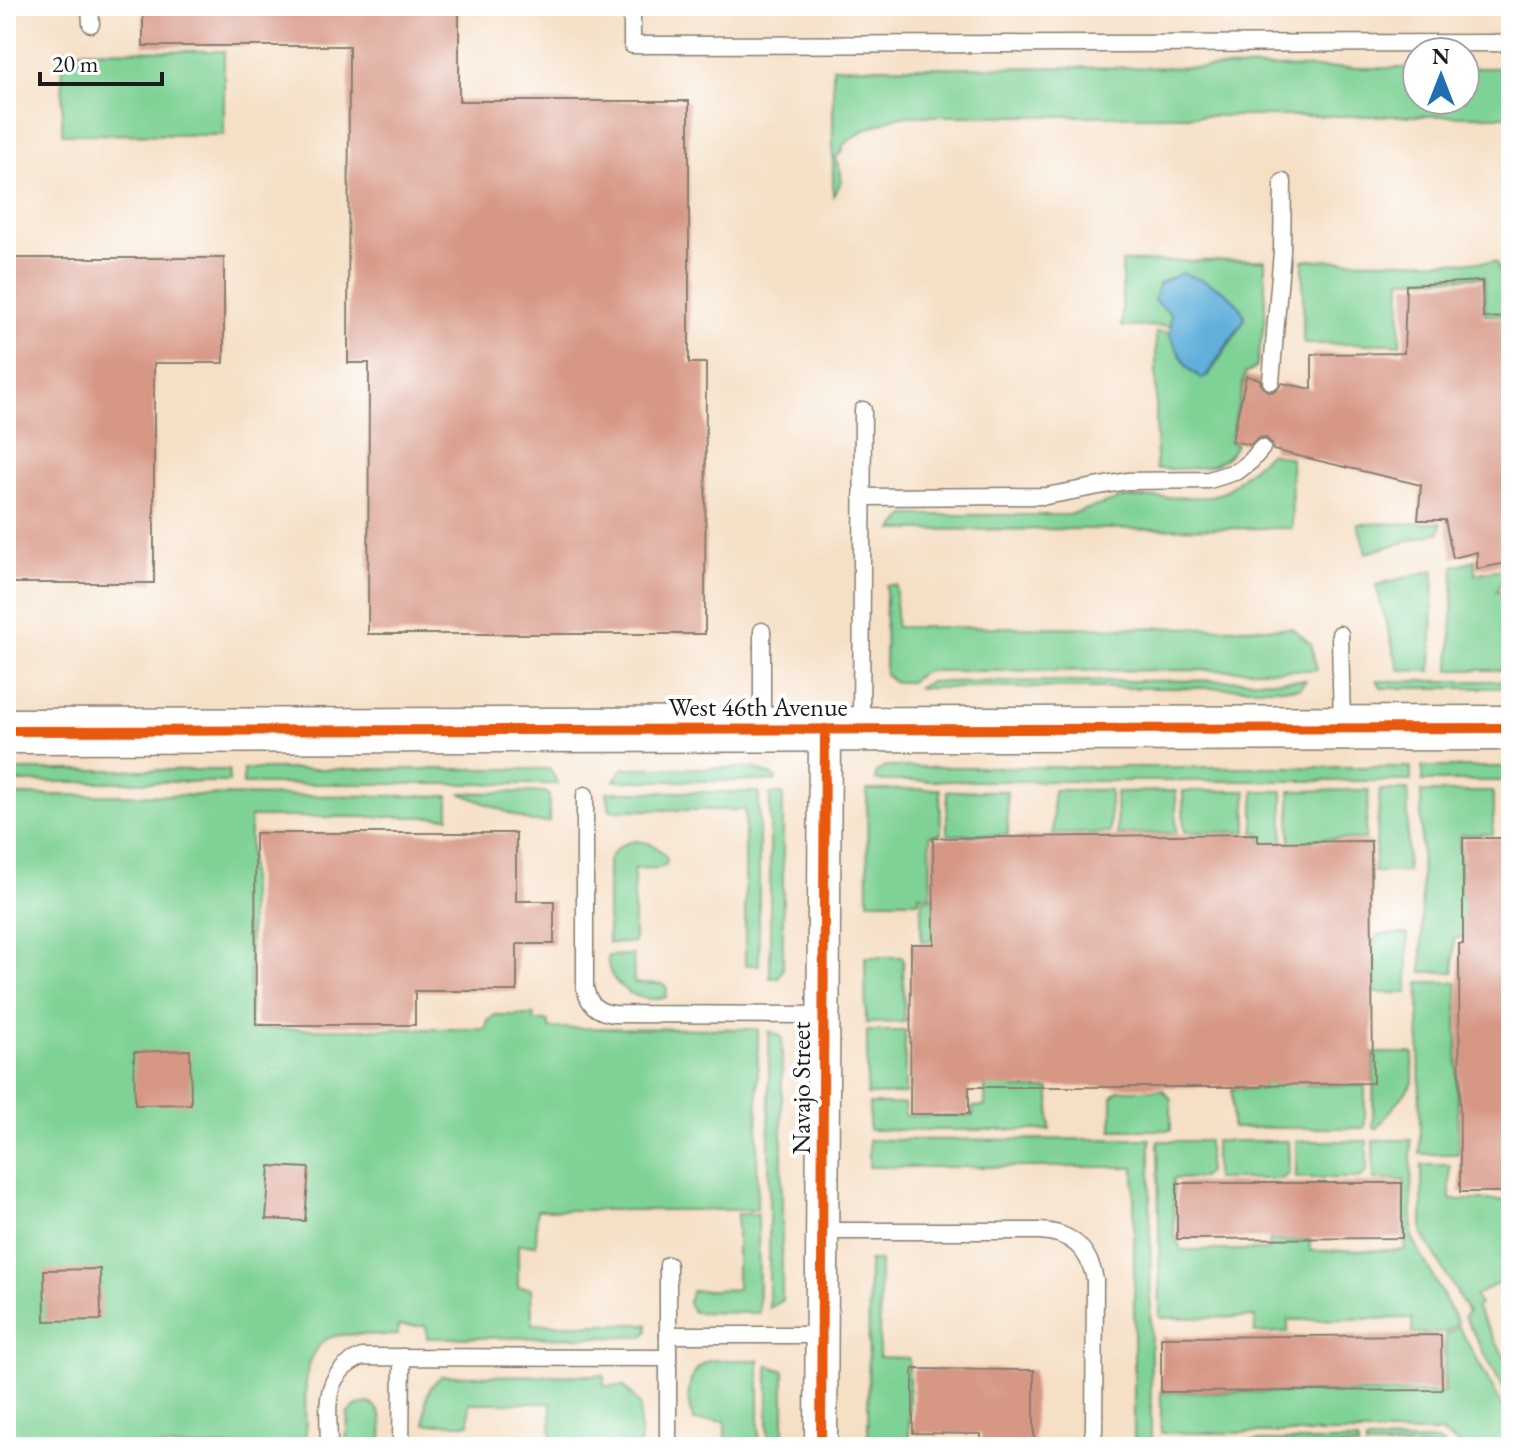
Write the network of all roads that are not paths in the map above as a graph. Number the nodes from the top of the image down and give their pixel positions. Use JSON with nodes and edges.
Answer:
{"nodes":[{"id":1,"x":90,"y":6,"type":"edge"},
{"id":2,"x":632,"y":6,"type":"edge"},
{"id":3,"x":91,"y":24,"type":"dead end"},
{"id":4,"x":1511,"y":43,"type":"edge"},
{"id":5,"x":1283,"y":182,"type":"dead end"},
{"id":6,"x":1271,"y":381,"type":"dead end"},
{"id":7,"x":863,"y":410,"type":"dead end"},
{"id":8,"x":1262,"y":448,"type":"dead end"},
{"id":9,"x":862,"y":497,"type":"junction"},
{"id":10,"x":762,"y":631,"type":"dead end"},
{"id":11,"x":1340,"y":634,"type":"dead end"},
{"id":12,"x":1342,"y":728,"type":"junction"},
{"id":13,"x":1511,"y":728,"type":"edge"},
{"id":14,"x":762,"y":729,"type":"junction"},
{"id":15,"x":843,"y":729,"type":"junction"},
{"id":16,"x":6,"y":731,"type":"edge"},
{"id":17,"x":585,"y":795,"type":"dead end"},
{"id":18,"x":824,"y":1015,"type":"junction"},
{"id":19,"x":823,"y":1231,"type":"junction"},
{"id":20,"x":668,"y":1265,"type":"dead end"},
{"id":21,"x":668,"y":1335,"type":"junction"},
{"id":22,"x":822,"y":1335,"type":"junction"},
{"id":23,"x":402,"y":1357,"type":"junction"},
{"id":24,"x":668,"y":1358,"type":"junction"},
{"id":25,"x":329,"y":1447,"type":"edge"},
{"id":26,"x":401,"y":1447,"type":"edge"},
{"id":27,"x":668,"y":1447,"type":"edge"},
{"id":28,"x":821,"y":1447,"type":"edge"},
{"id":29,"x":1091,"y":1447,"type":"edge"}],
"edges":[{"from":1,"to":3,"type":"lane"},
{"from":2,"to":4,"type":"lane"},
{"from":5,"to":6,"type":"lane"},
{"from":7,"to":9,"type":"lane"},
{"from":8,"to":9,"type":"lane"},
{"from":9,"to":15,"type":"lane"},
{"from":10,"to":14,"type":"lane"},
{"from":11,"to":12,"type":"lane"},
{"from":12,"to":13,"type":"street","name":"West 46th Avenue"},
{"from":12,"to":15,"type":"street","name":"West 46th Avenue"},
{"from":14,"to":15,"type":"street","name":"West 46th Avenue"},
{"from":14,"to":16,"type":"street","name":"West 46th Avenue"},
{"from":15,"to":18,"type":"street","name":"Navajo Street"},
{"from":17,"to":18,"type":"lane"},
{"from":18,"to":19,"type":"street","name":"Navajo Street"},
{"from":19,"to":22,"type":"street","name":"Navajo Street"},
{"from":19,"to":29,"type":"lane"},
{"from":20,"to":21,"type":"lane"},
{"from":21,"to":22,"type":"lane"},
{"from":21,"to":24,"type":"lane"},
{"from":22,"to":28,"type":"street","name":"Navajo Street"},
{"from":23,"to":24,"type":"lane"},
{"from":23,"to":25,"type":"lane"},
{"from":23,"to":26,"type":"lane"},
{"from":24,"to":27,"type":"lane"}]}
